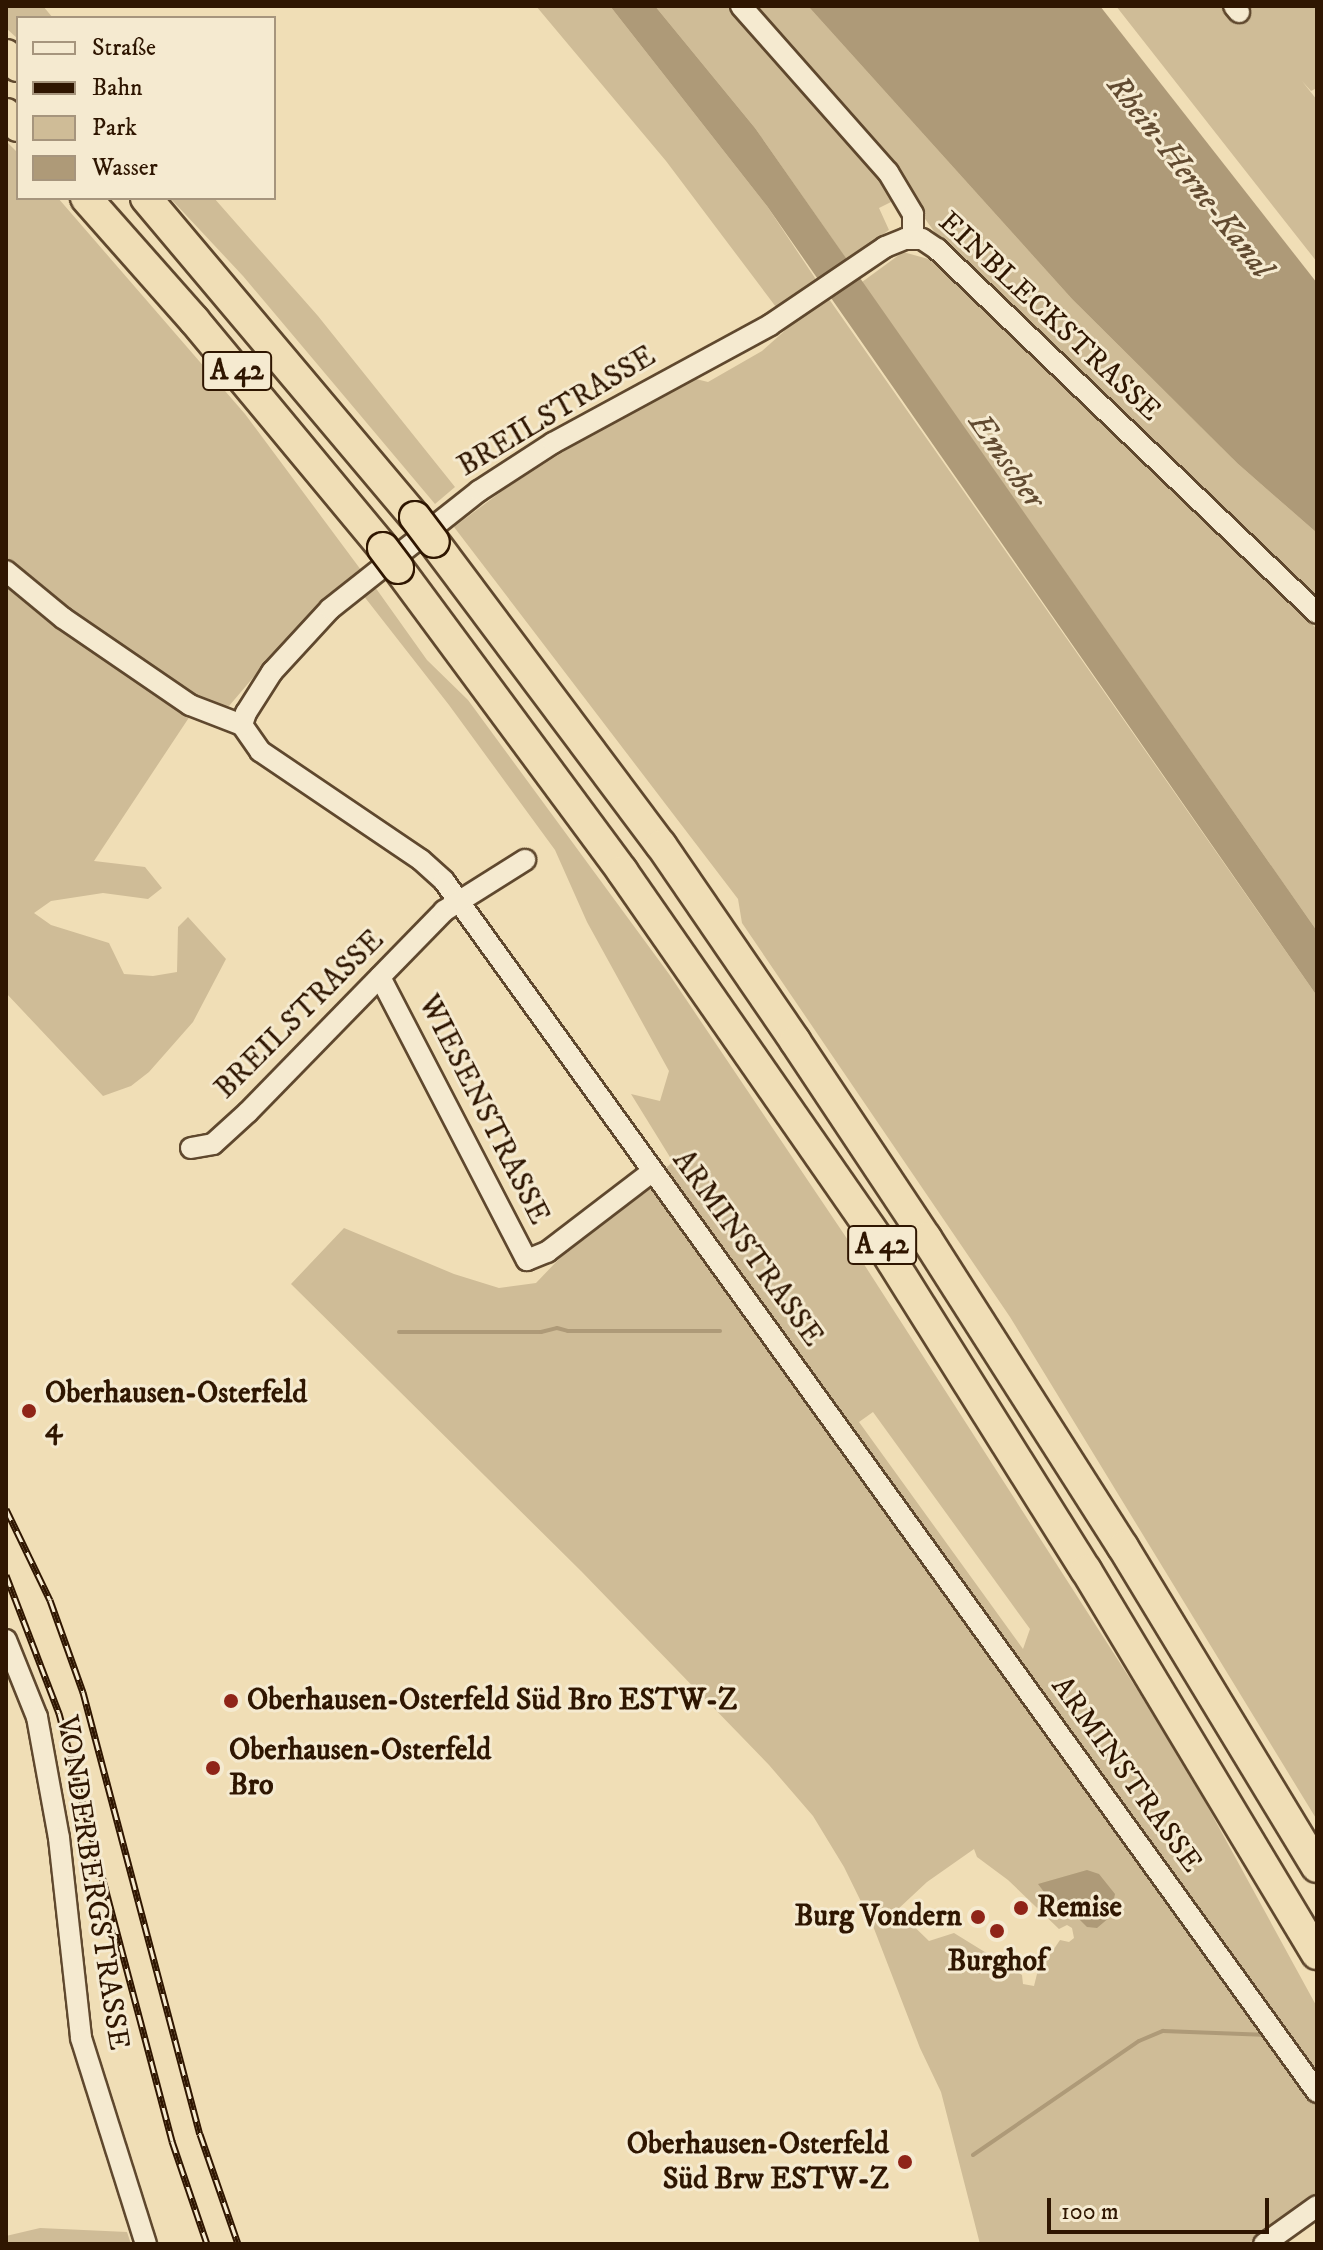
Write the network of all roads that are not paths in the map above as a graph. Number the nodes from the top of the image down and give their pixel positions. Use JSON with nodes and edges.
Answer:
{"nodes":[{"id":1,"x":741,"y":6,"type":"edge"},
{"id":2,"x":88,"y":200,"type":"edge"},
{"id":3,"x":148,"y":200,"type":"edge"},
{"id":4,"x":913,"y":238,"type":"junction"},
{"id":5,"x":6,"y":571,"type":"edge"},
{"id":6,"x":1317,"y":613,"type":"edge"},
{"id":7,"x":242,"y":725,"type":"junction"},
{"id":8,"x":525,"y":860,"type":"dead end"},
{"id":9,"x":458,"y":901,"type":"junction"},
{"id":10,"x":380,"y":977,"type":"junction"},
{"id":11,"x":191,"y":1148,"type":"dead end"},
{"id":12,"x":653,"y":1171,"type":"junction"},
{"id":13,"x":6,"y":1640,"type":"edge"},
{"id":14,"x":1317,"y":1867,"type":"edge"},
{"id":15,"x":1317,"y":1954,"type":"edge"},
{"id":16,"x":1317,"y":2092,"type":"edge"},
{"id":17,"x":1317,"y":2206,"type":"edge"},
{"id":18,"x":144,"y":2237,"type":"edge"},
{"id":19,"x":1264,"y":2244,"type":"edge"}],
"edges":[{"from":1,"to":4,"type":"street","name":"EINBLECKSTRASSE"},
{"from":2,"to":15,"type":"highway","number":"A 42"},
{"from":3,"to":14,"type":"highway","number":"A 42","bridge":true},
{"from":4,"to":6,"type":"street","name":"EINBLECKSTRASSE"},
{"from":4,"to":7,"type":"street","name":"BREILSTRASSE"},
{"from":5,"to":7,"type":"street"},
{"from":7,"to":9,"type":"street","name":"ARMINSTRASSE"},
{"from":8,"to":9,"type":"street","name":"BREILSTRASSE"},
{"from":9,"to":10,"type":"street","name":"BREILSTRASSE"},
{"from":9,"to":12,"type":"street","name":"ARMINSTRASSE"},
{"from":10,"to":11,"type":"street","name":"BREILSTRASSE"},
{"from":10,"to":12,"type":"street","name":"WIESENSTRASSE"},
{"from":12,"to":16,"type":"street","name":"ARMINSTRASSE"},
{"from":13,"to":18,"type":"street","name":"VONDERBERGSTRASSE"},
{"from":17,"to":19,"type":"street"}]}
